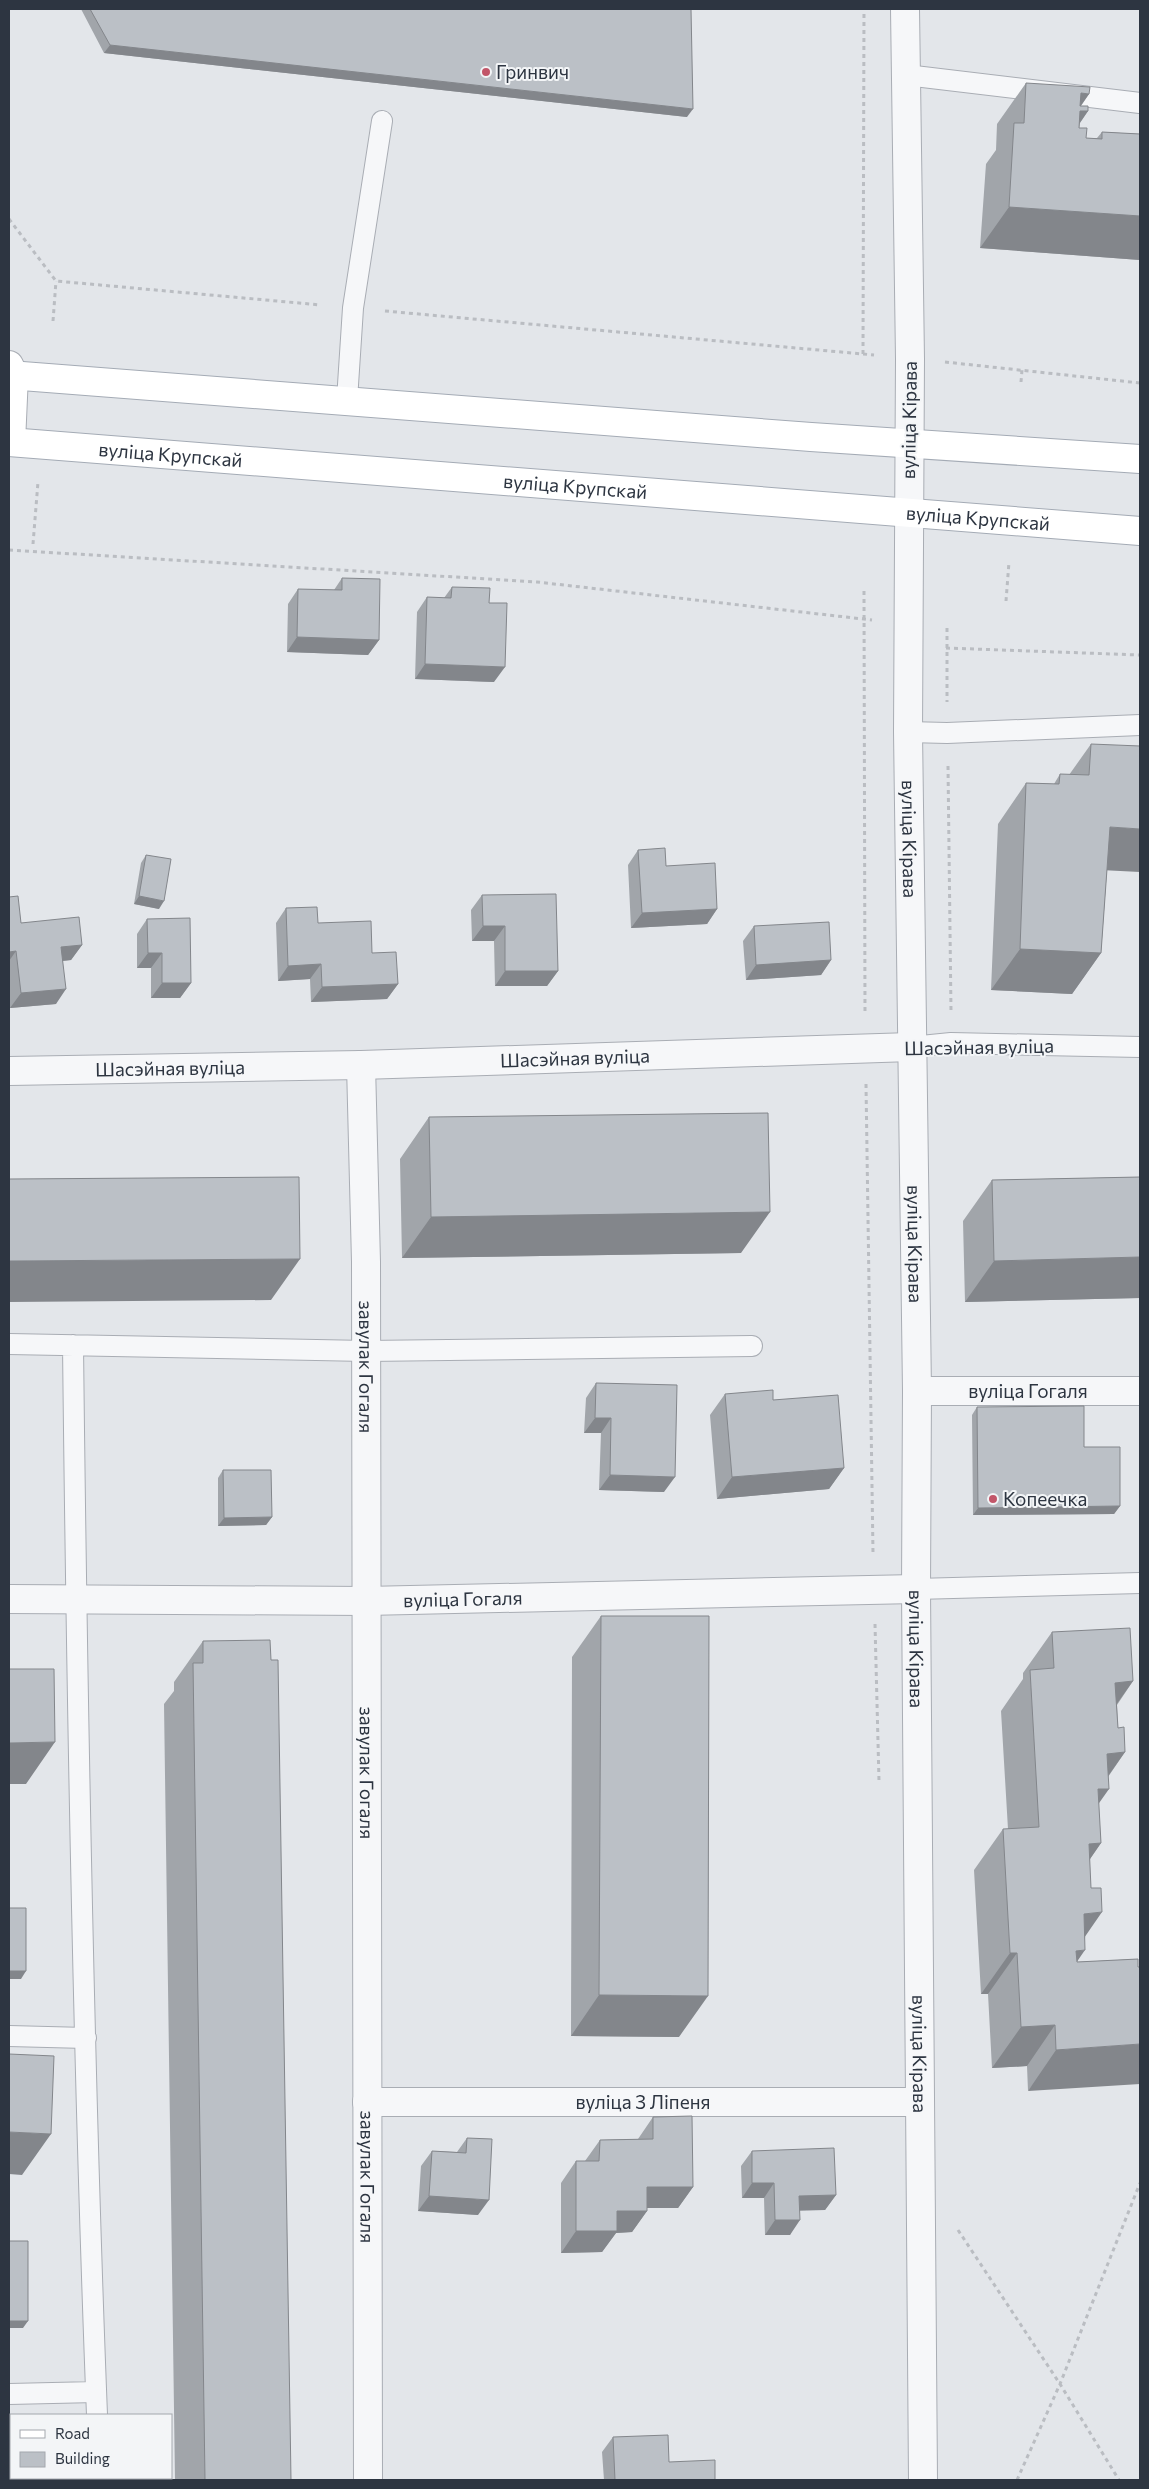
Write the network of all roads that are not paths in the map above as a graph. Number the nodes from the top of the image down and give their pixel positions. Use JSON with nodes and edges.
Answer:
{"nodes":[{"id":1,"x":905,"y":9,"type":"edge"},
{"id":2,"x":906,"y":75,"type":"junction"},
{"id":3,"x":1140,"y":103,"type":"edge"},
{"id":4,"x":382,"y":121,"type":"dead end"},
{"id":5,"x":10,"y":372,"type":"edge"},
{"id":6,"x":347,"y":400,"type":"junction"},
{"id":7,"x":10,"y":442,"type":"edge"},
{"id":8,"x":910,"y":443,"type":"junction"},
{"id":9,"x":1140,"y":459,"type":"edge"},
{"id":10,"x":908,"y":512,"type":"junction"},
{"id":11,"x":1140,"y":531,"type":"edge"},
{"id":12,"x":1140,"y":725,"type":"edge"},
{"id":13,"x":908,"y":732,"type":"junction"},
{"id":14,"x":911,"y":1047,"type":"junction"},
{"id":15,"x":1140,"y":1047,"type":"edge"},
{"id":16,"x":361,"y":1065,"type":"junction"},
{"id":17,"x":9,"y":1070,"type":"edge"},
{"id":18,"x":9,"y":1344,"type":"edge"},
{"id":19,"x":73,"y":1345,"type":"junction"},
{"id":20,"x":752,"y":1346,"type":"dead end"},
{"id":21,"x":366,"y":1351,"type":"junction"},
{"id":22,"x":917,"y":1391,"type":"junction"},
{"id":23,"x":1140,"y":1391,"type":"edge"},
{"id":24,"x":1140,"y":1583,"type":"edge"},
{"id":25,"x":916,"y":1590,"type":"junction"},
{"id":26,"x":9,"y":1599,"type":"edge"},
{"id":27,"x":76,"y":1600,"type":"junction"},
{"id":28,"x":366,"y":1601,"type":"junction"},
{"id":29,"x":9,"y":2036,"type":"edge"},
{"id":30,"x":86,"y":2038,"type":"junction"},
{"id":31,"x":367,"y":2102,"type":"junction"},
{"id":32,"x":919,"y":2102,"type":"junction"},
{"id":33,"x":96,"y":2392,"type":"junction"},
{"id":34,"x":9,"y":2394,"type":"edge"},
{"id":35,"x":97,"y":2414,"type":"edge"},
{"id":36,"x":368,"y":2480,"type":"edge"},
{"id":37,"x":923,"y":2480,"type":"edge"}],
"edges":[{"from":1,"to":2,"type":"street","name":"вуліца Кірава"},
{"from":2,"to":3,"type":"lane"},
{"from":2,"to":8,"type":"street","name":"вуліца Кірава"},
{"from":4,"to":6,"type":"lane"},
{"from":5,"to":6,"type":"main road"},
{"from":5,"to":7,"type":"main road"},
{"from":6,"to":8,"type":"main road"},
{"from":7,"to":10,"type":"main road","name":"вуліца Крупскай"},
{"from":8,"to":9,"type":"main road"},
{"from":8,"to":10,"type":"street","name":"вуліца Кірава"},
{"from":10,"to":11,"type":"main road","name":"вуліца Крупскай"},
{"from":10,"to":13,"type":"street","name":"вуліца Кірава"},
{"from":12,"to":13,"type":"lane"},
{"from":13,"to":14,"type":"street","name":"вуліца Кірава"},
{"from":14,"to":15,"type":"lane","name":"Шасэйная вуліца"},
{"from":14,"to":16,"type":"street","name":"Шасэйная вуліца"},
{"from":14,"to":22,"type":"street","name":"вуліца Кірава"},
{"from":16,"to":17,"type":"street","name":"Шасэйная вуліца"},
{"from":16,"to":21,"type":"street","name":"завулак Гогаля"},
{"from":18,"to":19,"type":"lane"},
{"from":19,"to":21,"type":"lane"},
{"from":19,"to":27,"type":"lane"},
{"from":20,"to":21,"type":"lane"},
{"from":21,"to":28,"type":"street","name":"завулак Гогаля"},
{"from":22,"to":23,"type":"street","name":"вуліца Гогаля"},
{"from":22,"to":25,"type":"street","name":"вуліца Кірава"},
{"from":24,"to":25,"type":"lane"},
{"from":25,"to":28,"type":"street","name":"вуліца Гогаля"},
{"from":25,"to":32,"type":"street","name":"вуліца Кірава"},
{"from":26,"to":27,"type":"street","name":"вуліца Гогаля"},
{"from":27,"to":28,"type":"street","name":"вуліца Гогаля"},
{"from":27,"to":30,"type":"lane"},
{"from":28,"to":31,"type":"street","name":"завулак Гогаля"},
{"from":29,"to":30,"type":"lane"},
{"from":30,"to":33,"type":"lane"},
{"from":31,"to":32,"type":"street","name":"вуліца 3 Ліпеня"},
{"from":31,"to":36,"type":"street","name":"завулак Гогаля"},
{"from":32,"to":37,"type":"street","name":"вуліца Кірава"},
{"from":33,"to":34,"type":"lane"},
{"from":33,"to":35,"type":"lane"}]}
